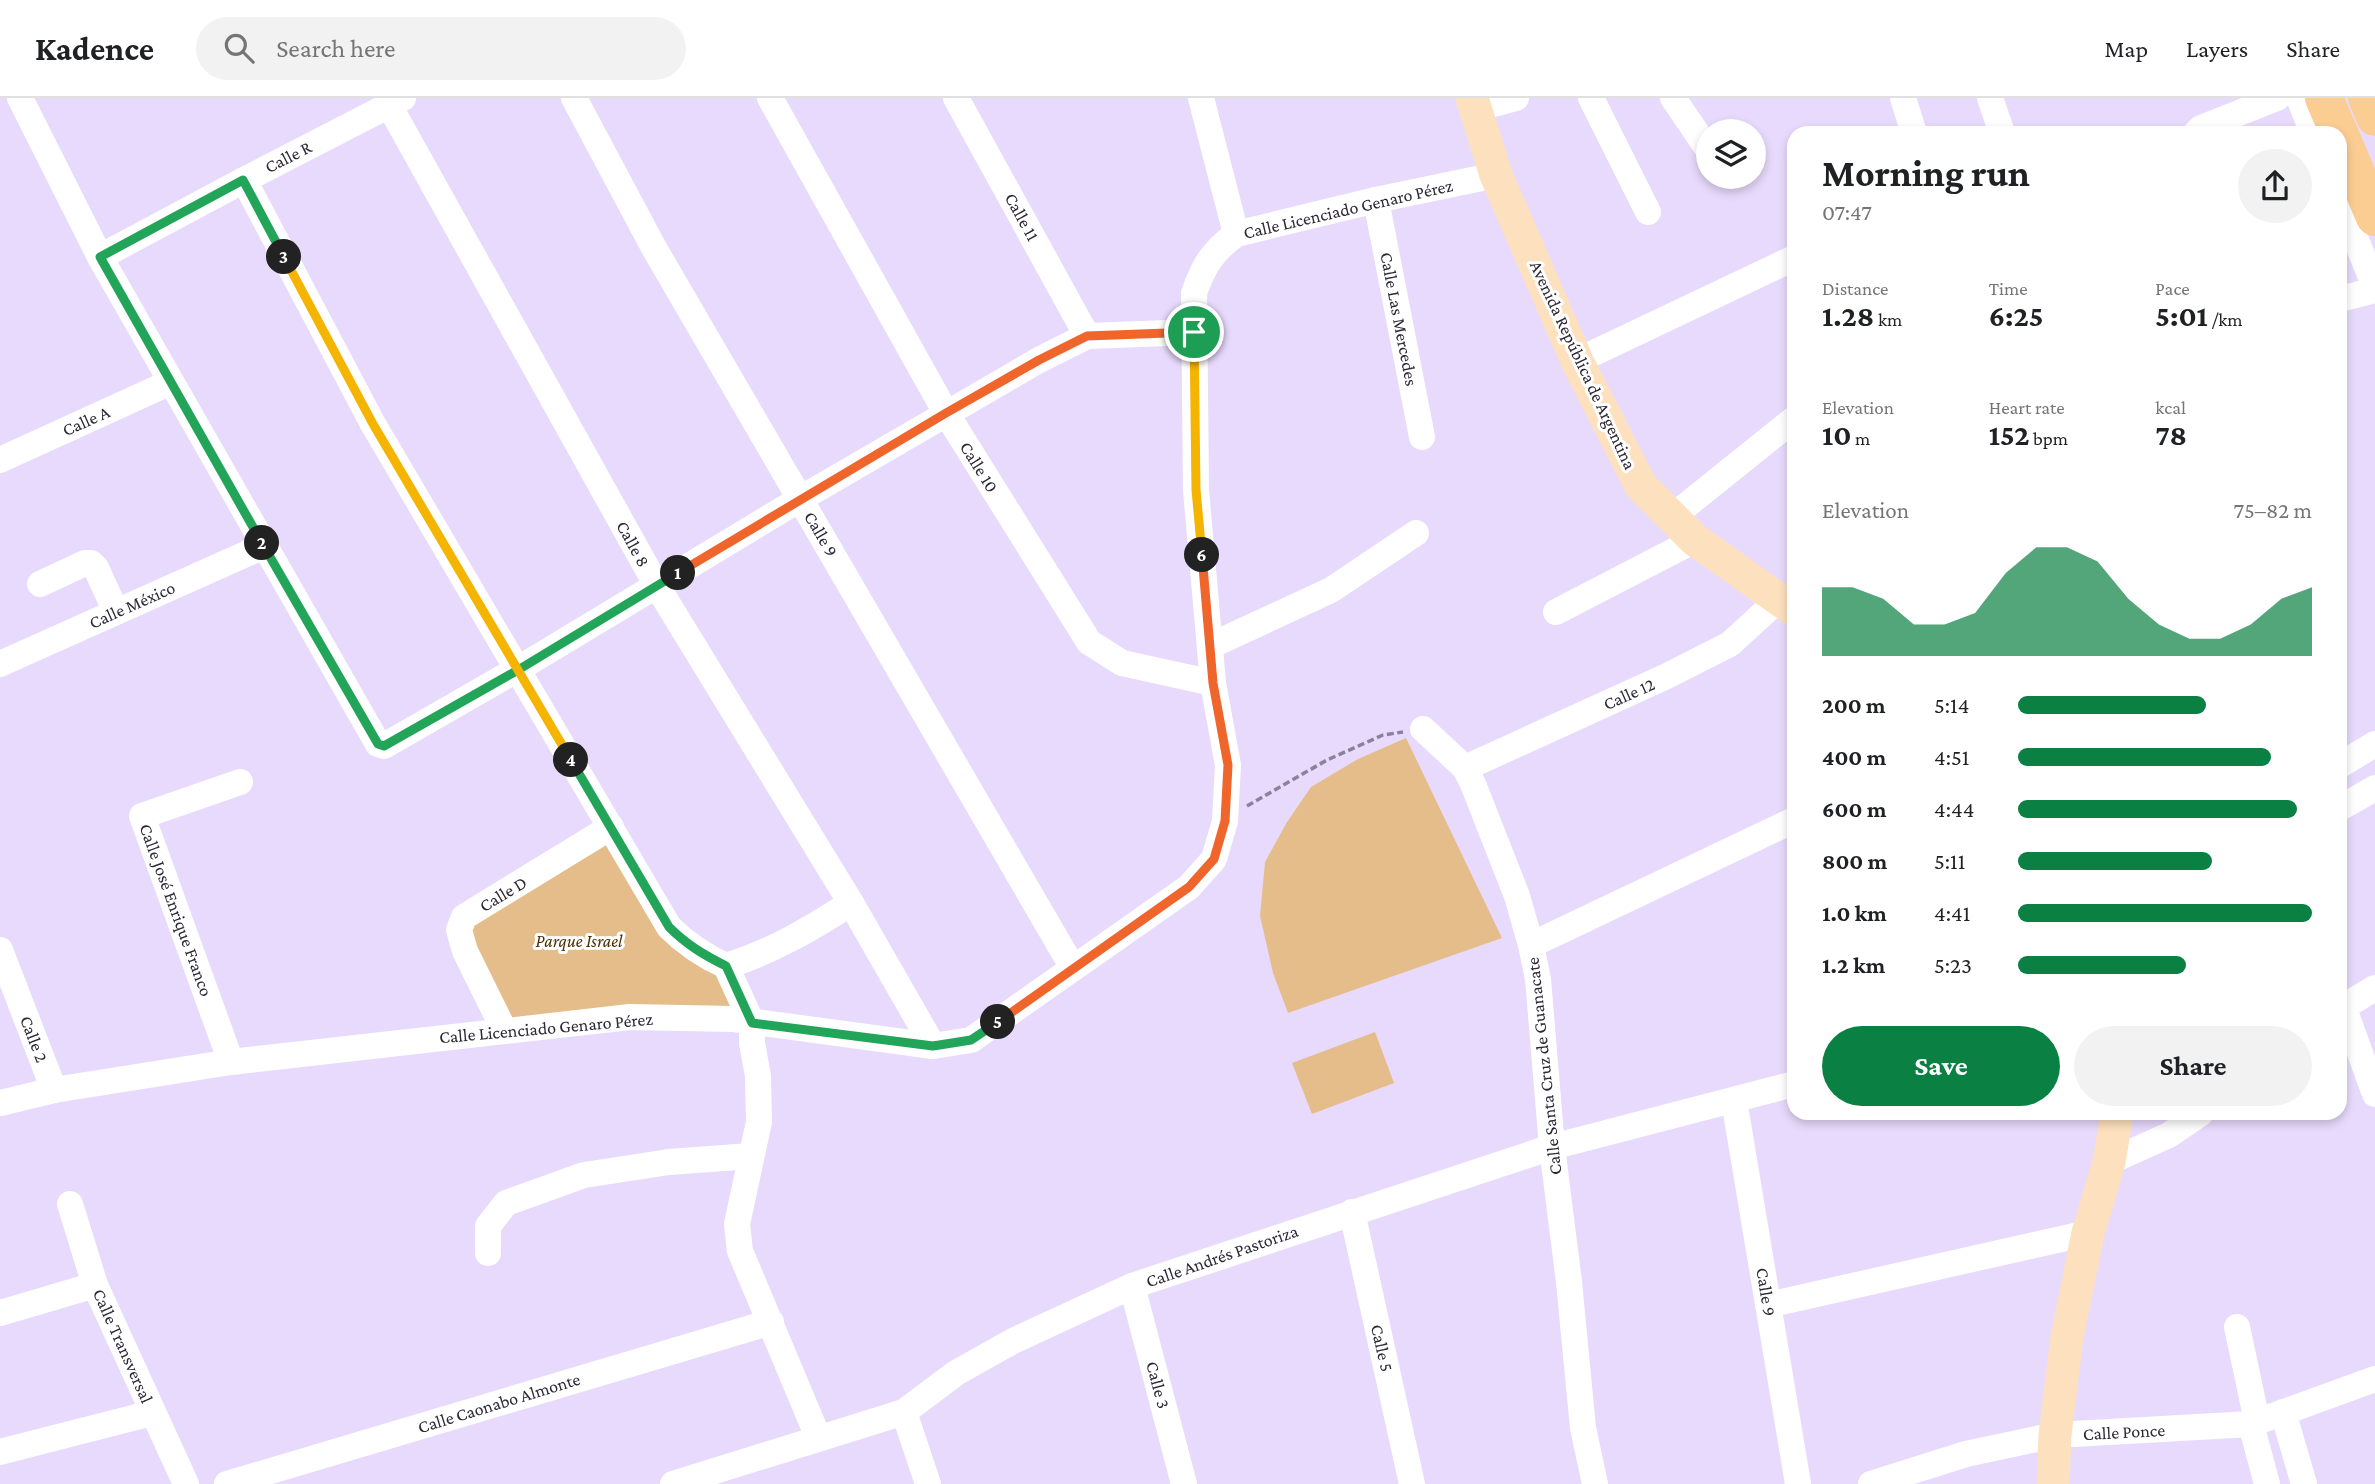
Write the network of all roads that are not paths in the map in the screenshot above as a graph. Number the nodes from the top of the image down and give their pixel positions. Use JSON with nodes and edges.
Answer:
{"nodes":[{"id":1,"x":20,"y":98,"type":"edge"},
{"id":2,"x":574,"y":98,"type":"edge"},
{"id":3,"x":770,"y":98,"type":"edge"},
{"id":4,"x":956,"y":98,"type":"edge"},
{"id":5,"x":1201,"y":98,"type":"edge"},
{"id":6,"x":1591,"y":98,"type":"edge"},
{"id":7,"x":1673,"y":98,"type":"edge"},
{"id":8,"x":1903,"y":98,"type":"edge"},
{"id":9,"x":1990,"y":98,"type":"edge"},
{"id":10,"x":2277,"y":98,"type":"edge"},
{"id":11,"x":2299,"y":98,"type":"edge"},
{"id":12,"x":2324,"y":98,"type":"edge"},
{"id":13,"x":2367,"y":98,"type":"edge"},
{"id":14,"x":1511,"y":99,"type":"edge"},
{"id":15,"x":396,"y":102,"type":"edge"},
{"id":16,"x":1473,"y":104,"type":"edge"},
{"id":17,"x":2375,"y":117,"type":"edge"},
{"id":18,"x":1912,"y":126,"type":"edge"},
{"id":19,"x":2000,"y":126,"type":"edge"},
{"id":20,"x":2206,"y":126,"type":"edge"},
{"id":21,"x":2310,"y":126,"type":"edge"},
{"id":22,"x":2336,"y":126,"type":"edge"},
{"id":23,"x":1696,"y":132,"type":"edge"},
{"id":24,"x":2347,"y":152,"type":"edge"},
{"id":25,"x":1496,"y":176,"type":"junction"},
{"id":26,"x":243,"y":180,"type":"junction"},
{"id":27,"x":1376,"y":200,"type":"junction"},
{"id":28,"x":1648,"y":212,"type":"dead end"},
{"id":29,"x":2375,"y":217,"type":"edge"},
{"id":30,"x":2347,"y":218,"type":"edge"},
{"id":31,"x":1236,"y":234,"type":"junction"},
{"id":32,"x":100,"y":257,"type":"junction"},
{"id":33,"x":1787,"y":262,"type":"edge"},
{"id":34,"x":2375,"y":288,"type":"edge"},
{"id":35,"x":2347,"y":297,"type":"edge"},
{"id":36,"x":1194,"y":332,"type":"junction"},
{"id":37,"x":1087,"y":336,"type":"junction"},
{"id":38,"x":1577,"y":361,"type":"junction"},
{"id":39,"x":171,"y":382,"type":"junction"},
{"id":40,"x":946,"y":413,"type":"junction"},
{"id":41,"x":1787,"y":426,"type":"edge"},
{"id":42,"x":1423,"y":437,"type":"dead end"},
{"id":43,"x":0,"y":460,"type":"edge"},
{"id":44,"x":800,"y":499,"type":"junction"},
{"id":45,"x":1683,"y":529,"type":"junction"},
{"id":46,"x":1416,"y":533,"type":"dead end"},
{"id":47,"x":264,"y":546,"type":"junction"},
{"id":48,"x":40,"y":584,"type":"dead end"},
{"id":49,"x":657,"y":586,"type":"junction"},
{"id":50,"x":1786,"y":604,"type":"edge"},
{"id":51,"x":116,"y":612,"type":"junction"},
{"id":52,"x":1556,"y":612,"type":"dead end"},
{"id":53,"x":1210,"y":646,"type":"junction"},
{"id":54,"x":0,"y":664,"type":"edge"},
{"id":55,"x":518,"y":670,"type":"junction"},
{"id":56,"x":1213,"y":683,"type":"junction"},
{"id":57,"x":1423,"y":729,"type":"road end"},
{"id":58,"x":2375,"y":744,"type":"edge"},
{"id":59,"x":2347,"y":761,"type":"edge"},
{"id":60,"x":1465,"y":768,"type":"junction"},
{"id":61,"x":240,"y":782,"type":"dead end"},
{"id":62,"x":2375,"y":788,"type":"edge"},
{"id":63,"x":2347,"y":804,"type":"edge"},
{"id":64,"x":1787,"y":823,"type":"edge"},
{"id":65,"x":611,"y":827,"type":"junction"},
{"id":66,"x":852,"y":903,"type":"junction"},
{"id":67,"x":1531,"y":945,"type":"junction"},
{"id":68,"x":0,"y":950,"type":"edge"},
{"id":69,"x":726,"y":966,"type":"junction"},
{"id":70,"x":1073,"y":968,"type":"junction"},
{"id":71,"x":2375,"y":988,"type":"edge"},
{"id":72,"x":2347,"y":1004,"type":"edge"},
{"id":73,"x":2347,"y":1020,"type":"edge"},
{"id":74,"x":752,"y":1023,"type":"junction"},
{"id":75,"x":504,"y":1030,"type":"junction"},
{"id":76,"x":933,"y":1046,"type":"junction"},
{"id":77,"x":231,"y":1062,"type":"junction"},
{"id":78,"x":1787,"y":1086,"type":"edge"},
{"id":79,"x":54,"y":1090,"type":"junction"},
{"id":80,"x":2375,"y":1094,"type":"edge"},
{"id":81,"x":1734,"y":1100,"type":"junction"},
{"id":82,"x":0,"y":1103,"type":"edge"},
{"id":83,"x":2116,"y":1120,"type":"edge"},
{"id":84,"x":2192,"y":1120,"type":"edge"},
{"id":85,"x":1552,"y":1147,"type":"junction"},
{"id":86,"x":751,"y":1156,"type":"junction"},
{"id":87,"x":2109,"y":1162,"type":"junction"},
{"id":88,"x":70,"y":1204,"type":"dead end"},
{"id":89,"x":1352,"y":1212,"type":"junction"},
{"id":90,"x":2088,"y":1233,"type":"junction"},
{"id":91,"x":488,"y":1253,"type":"dead end"},
{"id":92,"x":95,"y":1285,"type":"junction"},
{"id":93,"x":1132,"y":1286,"type":"junction"},
{"id":94,"x":1768,"y":1305,"type":"junction"},
{"id":95,"x":0,"y":1314,"type":"edge"},
{"id":96,"x":771,"y":1322,"type":"junction"},
{"id":97,"x":2237,"y":1327,"type":"dead end"},
{"id":98,"x":2375,"y":1379,"type":"edge"},
{"id":99,"x":904,"y":1412,"type":"junction"},
{"id":100,"x":2283,"y":1412,"type":"junction"},
{"id":101,"x":152,"y":1413,"type":"junction"},
{"id":102,"x":2254,"y":1423,"type":"junction"},
{"id":103,"x":2055,"y":1436,"type":"junction"},
{"id":104,"x":818,"y":1437,"type":"junction"},
{"id":105,"x":0,"y":1452,"type":"edge"},
{"id":106,"x":186,"y":1484,"type":"edge"},
{"id":107,"x":227,"y":1484,"type":"edge"},
{"id":108,"x":673,"y":1484,"type":"edge"},
{"id":109,"x":928,"y":1484,"type":"edge"},
{"id":110,"x":1184,"y":1484,"type":"edge"},
{"id":111,"x":1412,"y":1484,"type":"edge"},
{"id":112,"x":1595,"y":1484,"type":"edge"},
{"id":113,"x":1798,"y":1484,"type":"edge"},
{"id":114,"x":1871,"y":1484,"type":"edge"},
{"id":115,"x":2053,"y":1484,"type":"edge"},
{"id":116,"x":2267,"y":1484,"type":"edge"},
{"id":117,"x":2304,"y":1484,"type":"edge"}],
"edges":[{"from":1,"to":32,"type":"street"},
{"from":2,"to":44,"type":"street","name":"Calle 9"},
{"from":3,"to":40,"type":"street","name":"Calle 10"},
{"from":4,"to":37,"type":"street","name":"Calle 11"},
{"from":5,"to":31,"type":"street"},
{"from":6,"to":28,"type":"street"},
{"from":7,"to":23,"type":"street"},
{"from":8,"to":18,"type":"street"},
{"from":9,"to":19,"type":"street"},
{"from":10,"to":20,"type":"street"},
{"from":11,"to":21,"type":"street"},
{"from":12,"to":22,"type":"highway"},
{"from":13,"to":17,"type":"highway"},
{"from":14,"to":16,"type":"street"},
{"from":15,"to":26,"type":"street","name":"Calle R"},
{"from":15,"to":49,"type":"street","name":"Calle 8"},
{"from":16,"to":25,"type":"main road","name":"Avenida República de Argentina"},
{"from":24,"to":29,"type":"highway"},
{"from":25,"to":27,"type":"street","name":"Calle Licenciado Genaro Pérez"},
{"from":25,"to":38,"type":"main road","name":"Avenida República de Argentina"},
{"from":26,"to":32,"type":"street","name":"Calle R"},
{"from":26,"to":55,"type":"street"},
{"from":27,"to":31,"type":"street","name":"Calle Licenciado Genaro Pérez"},
{"from":27,"to":42,"type":"street","name":"Calle Las Mercedes"},
{"from":30,"to":34,"type":"street"},
{"from":31,"to":36,"type":"street","name":"Calle Licenciado Genaro Pérez"},
{"from":32,"to":39,"type":"street"},
{"from":33,"to":38,"type":"street"},
{"from":34,"to":35,"type":"street"},
{"from":36,"to":37,"type":"street"},
{"from":36,"to":53,"type":"street","name":"Calle Licenciado Genaro Pérez"},
{"from":37,"to":40,"type":"street"},
{"from":38,"to":45,"type":"main road","name":"Avenida República de Argentina"},
{"from":39,"to":43,"type":"street","name":"Calle A"},
{"from":39,"to":47,"type":"street"},
{"from":40,"to":44,"type":"street"},
{"from":40,"to":56,"type":"street","name":"Calle 10"},
{"from":41,"to":45,"type":"street"},
{"from":44,"to":49,"type":"street"},
{"from":44,"to":70,"type":"street","name":"Calle 9"},
{"from":45,"to":50,"type":"main road","name":"Avenida República de Argentina"},
{"from":45,"to":52,"type":"street"},
{"from":46,"to":53,"type":"street"},
{"from":47,"to":51,"type":"street","name":"Calle México"},
{"from":47,"to":55,"type":"street"},
{"from":48,"to":51,"type":"street"},
{"from":49,"to":55,"type":"street"},
{"from":49,"to":66,"type":"street","name":"Calle 8"},
{"from":50,"to":60,"type":"street","name":"Calle 12"},
{"from":51,"to":54,"type":"street","name":"Calle México"},
{"from":53,"to":56,"type":"street","name":"Calle Licenciado Genaro Pérez"},
{"from":55,"to":65,"type":"street"},
{"from":56,"to":70,"type":"street","name":"Calle Licenciado Genaro Pérez"},
{"from":57,"to":60,"type":"street","name":"Calle Santa Cruz de Guanacate"},
{"from":58,"to":59,"type":"street"},
{"from":60,"to":67,"type":"street","name":"Calle Santa Cruz de Guanacate"},
{"from":61,"to":77,"type":"street","name":"Calle José Enrique Franco"},
{"from":62,"to":63,"type":"street"},
{"from":64,"to":67,"type":"street"},
{"from":65,"to":69,"type":"street"},
{"from":65,"to":75,"type":"street","name":"Calle D"},
{"from":66,"to":69,"type":"street"},
{"from":66,"to":76,"type":"street","name":"Calle 8"},
{"from":67,"to":85,"type":"street","name":"Calle Santa Cruz de Guanacate"},
{"from":68,"to":79,"type":"street","name":"Calle 2"},
{"from":69,"to":74,"type":"street"},
{"from":70,"to":76,"type":"street","name":"Calle Licenciado Genaro Pérez"},
{"from":71,"to":72,"type":"street"},
{"from":73,"to":80,"type":"street"},
{"from":74,"to":75,"type":"street","name":"Calle Licenciado Genaro Pérez"},
{"from":74,"to":76,"type":"street","name":"Calle Licenciado Genaro Pérez"},
{"from":74,"to":86,"type":"street"},
{"from":75,"to":77,"type":"street","name":"Calle Licenciado Genaro Pérez"},
{"from":77,"to":79,"type":"street","name":"Calle Licenciado Genaro Pérez"},
{"from":78,"to":81,"type":"street","name":"Calle Andrés Pastoriza"},
{"from":79,"to":82,"type":"street","name":"Calle Licenciado Genaro Pérez"},
{"from":81,"to":85,"type":"street","name":"Calle Andrés Pastoriza"},
{"from":81,"to":94,"type":"street","name":"Calle 9"},
{"from":83,"to":87,"type":"main road"},
{"from":84,"to":87,"type":"street"},
{"from":85,"to":89,"type":"street","name":"Calle Andrés Pastoriza"},
{"from":85,"to":112,"type":"street","name":"Calle Santa Cruz de Guanacate"},
{"from":86,"to":91,"type":"street"},
{"from":86,"to":96,"type":"street"},
{"from":87,"to":90,"type":"main road"},
{"from":88,"to":92,"type":"street","name":"Calle Transversal"},
{"from":89,"to":93,"type":"street","name":"Calle Andrés Pastoriza"},
{"from":89,"to":111,"type":"street","name":"Calle 5"},
{"from":90,"to":94,"type":"street"},
{"from":90,"to":103,"type":"main road"},
{"from":92,"to":95,"type":"street"},
{"from":92,"to":101,"type":"street","name":"Calle Transversal"},
{"from":93,"to":99,"type":"street","name":"Calle Andrés Pastoriza"},
{"from":93,"to":110,"type":"street","name":"Calle 3"},
{"from":94,"to":113,"type":"street","name":"Calle 9"},
{"from":96,"to":104,"type":"street"},
{"from":96,"to":107,"type":"street","name":"Calle Caonabo Almonte"},
{"from":97,"to":102,"type":"street"},
{"from":98,"to":100,"type":"street","name":"Calle Ponce"},
{"from":99,"to":104,"type":"street","name":"Calle Andrés Pastoriza"},
{"from":99,"to":109,"type":"street"},
{"from":100,"to":102,"type":"street","name":"Calle Ponce"},
{"from":100,"to":117,"type":"street"},
{"from":101,"to":105,"type":"street"},
{"from":101,"to":106,"type":"street","name":"Calle Transversal"},
{"from":102,"to":103,"type":"street","name":"Calle Ponce"},
{"from":102,"to":116,"type":"street"},
{"from":103,"to":114,"type":"street","name":"Calle Ponce"},
{"from":103,"to":115,"type":"main road"},
{"from":104,"to":108,"type":"street","name":"Calle Andrés Pastoriza"}]}
